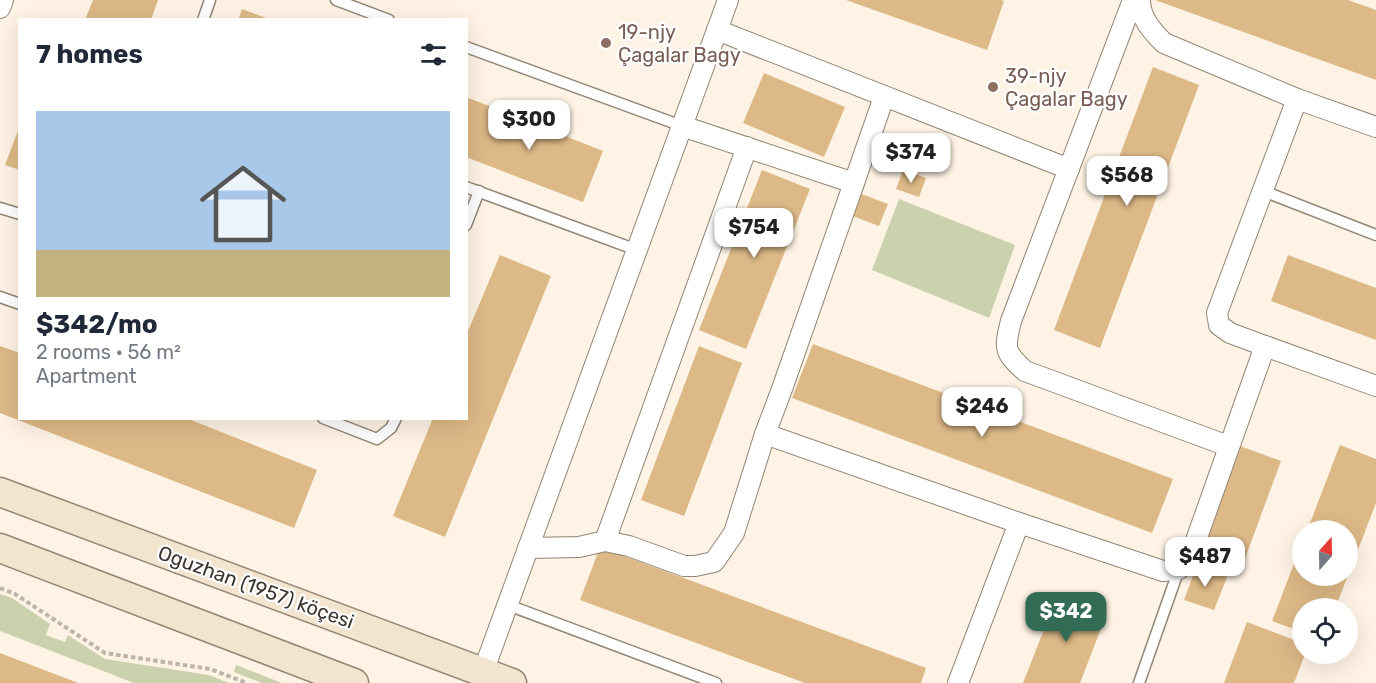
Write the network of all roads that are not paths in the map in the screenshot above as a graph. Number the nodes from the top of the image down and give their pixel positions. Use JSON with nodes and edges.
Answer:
{"nodes":[{"id":1,"x":3,"y":0,"type":"edge"},
{"id":2,"x":210,"y":0,"type":"edge"},
{"id":3,"x":336,"y":0,"type":"edge"},
{"id":4,"x":728,"y":0,"type":"edge"},
{"id":5,"x":1133,"y":0,"type":"edge"},
{"id":6,"x":1140,"y":0,"type":"edge"},
{"id":7,"x":0,"y":8,"type":"edge"},
{"id":8,"x":204,"y":18,"type":"edge"},
{"id":9,"x":384,"y":18,"type":"edge"},
{"id":10,"x":717,"y":30,"type":"junction"},
{"id":11,"x":468,"y":48,"type":"edge"},
{"id":12,"x":884,"y":98,"type":"junction"},
{"id":13,"x":1297,"y":99,"type":"junction"},
{"id":14,"x":682,"y":126,"type":"junction"},
{"id":15,"x":1376,"y":127,"type":"edge"},
{"id":16,"x":747,"y":147,"type":"junction"},
{"id":17,"x":1069,"y":170,"type":"junction"},
{"id":18,"x":854,"y":183,"type":"junction"},
{"id":19,"x":468,"y":188,"type":"edge"},
{"id":20,"x":479,"y":191,"type":"junction"},
{"id":21,"x":1263,"y":191,"type":"junction"},
{"id":22,"x":0,"y":208,"type":"edge"},
{"id":23,"x":18,"y":213,"type":"edge"},
{"id":24,"x":468,"y":220,"type":"edge"},
{"id":25,"x":1376,"y":235,"type":"edge"},
{"id":26,"x":637,"y":250,"type":"junction"},
{"id":27,"x":0,"y":297,"type":"edge"},
{"id":28,"x":18,"y":303,"type":"edge"},
{"id":29,"x":1264,"y":346,"type":"junction"},
{"id":30,"x":1376,"y":386,"type":"edge"},
{"id":31,"x":328,"y":420,"type":"edge"},
{"id":32,"x":395,"y":420,"type":"edge"},
{"id":33,"x":765,"y":434,"type":"junction"},
{"id":34,"x":1228,"y":446,"type":"junction"},
{"id":35,"x":0,"y":492,"type":"edge"},
{"id":36,"x":1019,"y":523,"type":"junction"},
{"id":37,"x":605,"y":541,"type":"junction"},
{"id":38,"x":528,"y":548,"type":"junction"},
{"id":39,"x":0,"y":549,"type":"edge"},
{"id":40,"x":1179,"y":569,"type":"junction"},
{"id":41,"x":508,"y":605,"type":"junction"},
{"id":42,"x":483,"y":672,"type":"junction"},
{"id":43,"x":354,"y":683,"type":"edge"},
{"id":44,"x":512,"y":683,"type":"edge"},
{"id":45,"x":716,"y":683,"type":"edge"},
{"id":46,"x":958,"y":683,"type":"edge"},
{"id":47,"x":1139,"y":683,"type":"edge"}],
"edges":[{"from":1,"to":7,"type":"street"},
{"from":2,"to":8,"type":"lane"},
{"from":3,"to":9,"type":"lane"},
{"from":4,"to":10,"type":"street"},
{"from":5,"to":17,"type":"street"},
{"from":6,"to":13,"type":"street"},
{"from":10,"to":12,"type":"street"},
{"from":10,"to":14,"type":"street"},
{"from":11,"to":14,"type":"lane"},
{"from":12,"to":17,"type":"street"},
{"from":12,"to":18,"type":"street"},
{"from":13,"to":15,"type":"street"},
{"from":13,"to":21,"type":"street"},
{"from":14,"to":16,"type":"street"},
{"from":14,"to":26,"type":"street"},
{"from":16,"to":18,"type":"street"},
{"from":16,"to":37,"type":"street"},
{"from":17,"to":34,"type":"street"},
{"from":18,"to":33,"type":"street"},
{"from":19,"to":20,"type":"lane"},
{"from":20,"to":24,"type":"lane"},
{"from":20,"to":26,"type":"lane"},
{"from":21,"to":25,"type":"lane"},
{"from":21,"to":29,"type":"street"},
{"from":22,"to":23,"type":"lane"},
{"from":26,"to":38,"type":"street"},
{"from":27,"to":28,"type":"lane"},
{"from":29,"to":30,"type":"street"},
{"from":29,"to":34,"type":"street"},
{"from":31,"to":32,"type":"lane"},
{"from":33,"to":36,"type":"street"},
{"from":33,"to":37,"type":"street"},
{"from":34,"to":40,"type":"street"},
{"from":35,"to":42,"type":"main road","name":"Oguzhan (1957) köçesi"},
{"from":36,"to":40,"type":"street"},
{"from":36,"to":46,"type":"street"},
{"from":37,"to":38,"type":"street"},
{"from":38,"to":41,"type":"street"},
{"from":39,"to":43,"type":"main road"},
{"from":40,"to":47,"type":"lane"},
{"from":41,"to":42,"type":"street"},
{"from":41,"to":45,"type":"lane"},
{"from":42,"to":44,"type":"main road","name":"Oguzhan (1957) köçesi"}]}
